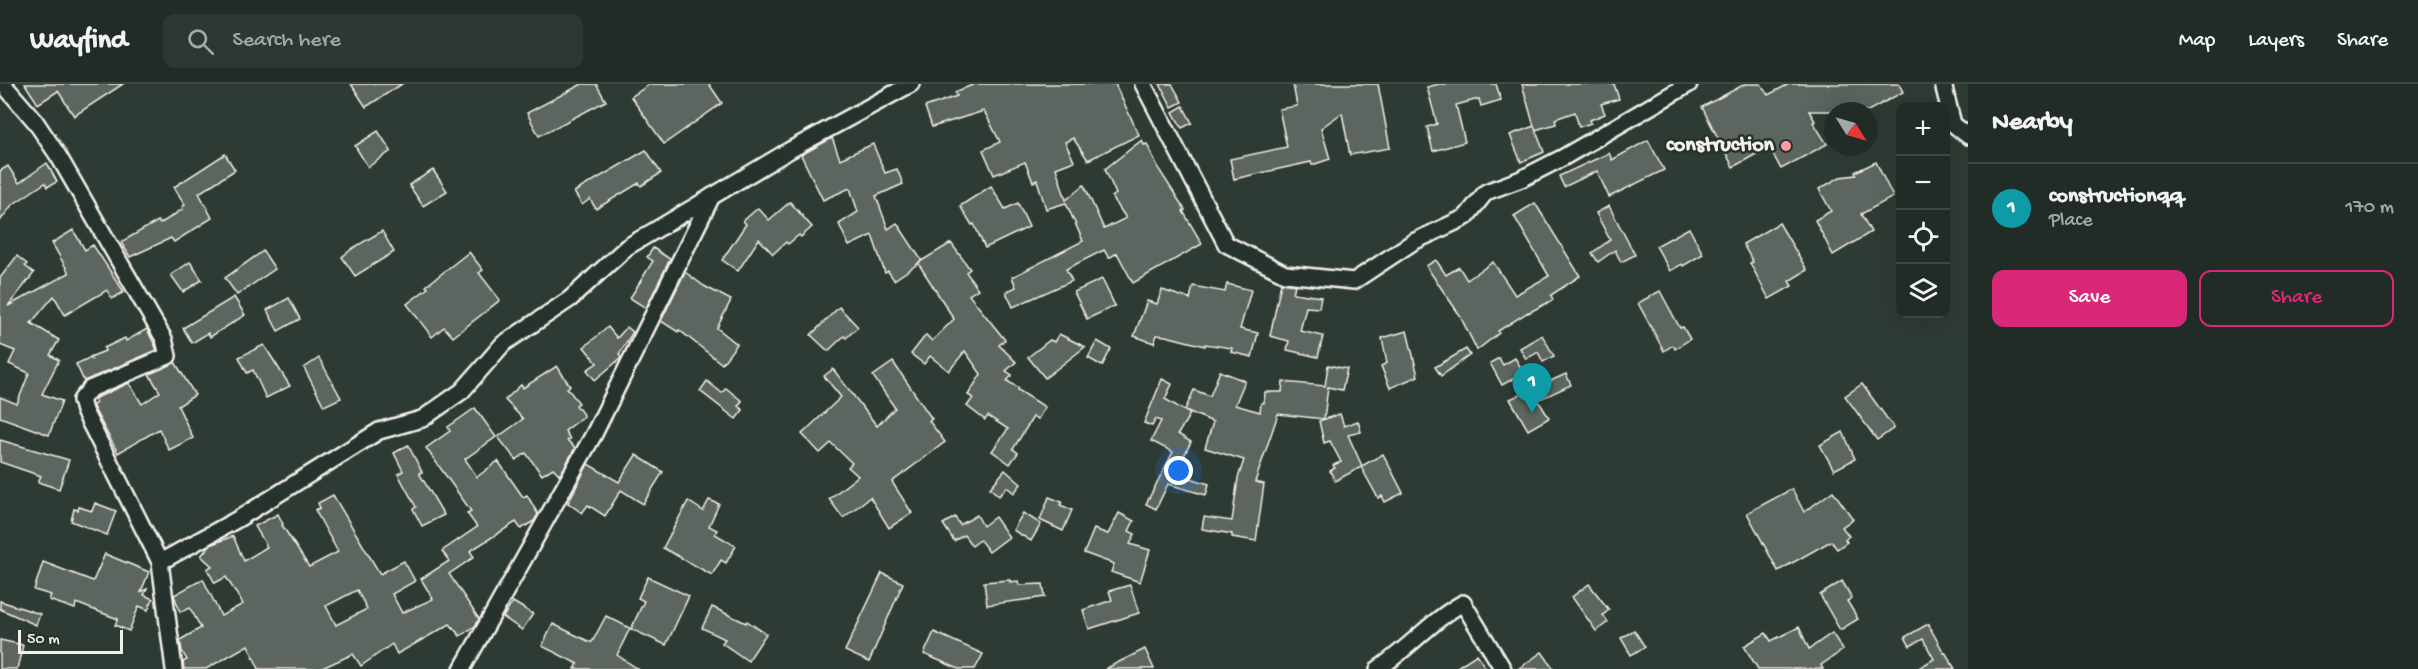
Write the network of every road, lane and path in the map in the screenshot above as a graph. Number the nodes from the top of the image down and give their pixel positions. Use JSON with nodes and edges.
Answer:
{"nodes":[{"id":1,"x":3,"y":84,"type":"edge"},
{"id":2,"x":911,"y":84,"type":"edge"},
{"id":3,"x":1143,"y":84,"type":"edge"},
{"id":4,"x":1689,"y":84,"type":"edge"},
{"id":5,"x":1942,"y":84,"type":"edge"},
{"id":6,"x":1968,"y":136,"type":"edge"},
{"id":7,"x":712,"y":196,"type":"junction"},
{"id":8,"x":160,"y":562,"type":"junction"},
{"id":9,"x":174,"y":669,"type":"edge"},
{"id":10,"x":462,"y":669,"type":"edge"},
{"id":11,"x":1378,"y":669,"type":"edge"},
{"id":12,"x":1503,"y":669,"type":"edge"}],
"edges":[{"from":1,"to":8,"type":"street"},
{"from":2,"to":7,"type":"street"},
{"from":3,"to":4,"type":"street"},
{"from":5,"to":6,"type":"street"},
{"from":7,"to":8,"type":"street"},
{"from":7,"to":10,"type":"street"},
{"from":8,"to":9,"type":"street"},
{"from":11,"to":12,"type":"street"}]}
